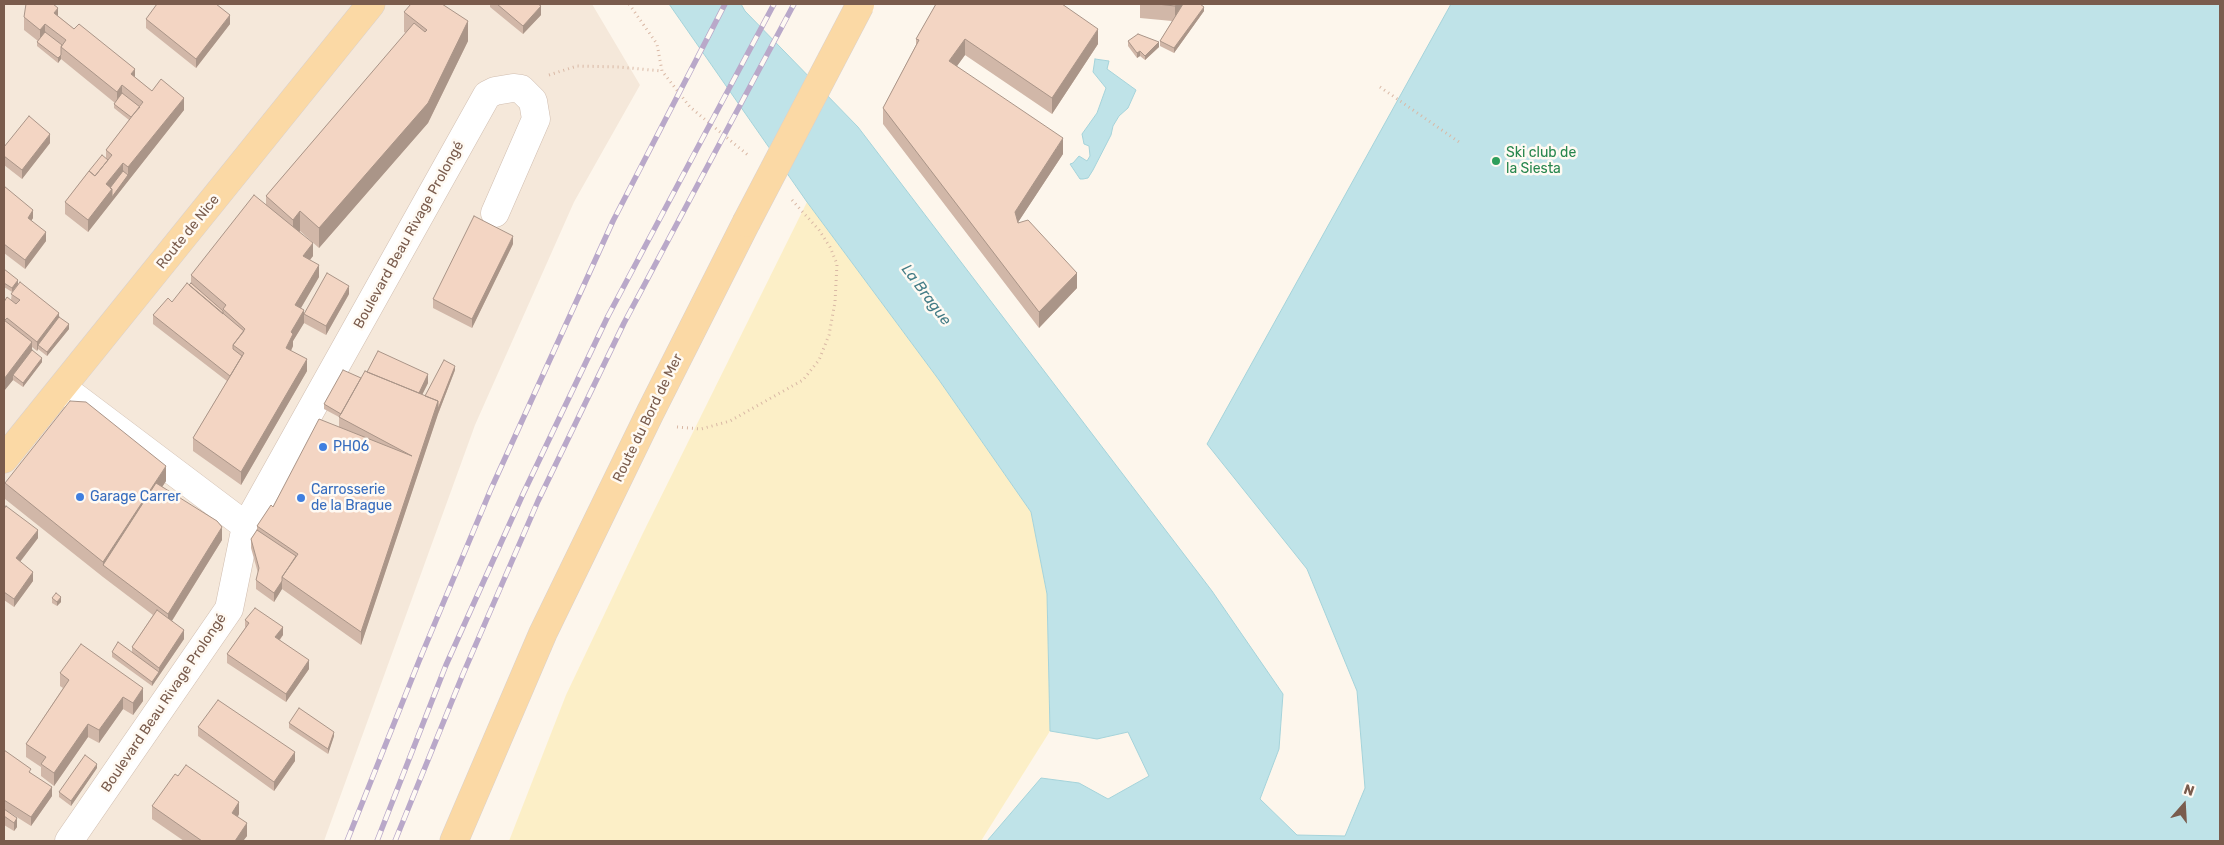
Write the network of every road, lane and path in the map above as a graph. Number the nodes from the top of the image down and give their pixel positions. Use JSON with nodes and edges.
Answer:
{"nodes":[{"id":1,"x":371,"y":4,"type":"edge"},
{"id":2,"x":629,"y":4,"type":"edge"},
{"id":3,"x":861,"y":5,"type":"edge"},
{"id":4,"x":662,"y":71,"type":"junction"},
{"id":5,"x":1380,"y":87,"type":"dead end"},
{"id":6,"x":521,"y":89,"type":"junction"},
{"id":7,"x":1459,"y":142,"type":"dead end"},
{"id":8,"x":756,"y":163,"type":"dead end"},
{"id":9,"x":789,"y":197,"type":"dead end"},
{"id":10,"x":495,"y":213,"type":"dead end"},
{"id":11,"x":63,"y":388,"type":"junction"},
{"id":12,"x":650,"y":413,"type":"junction"},
{"id":13,"x":4,"y":459,"type":"edge"},
{"id":14,"x":246,"y":526,"type":"junction"},
{"id":15,"x":69,"y":841,"type":"edge"},
{"id":16,"x":454,"y":841,"type":"edge"}],
"edges":[{"from":1,"to":11,"type":"main road","name":"Route de Nice"},
{"from":2,"to":4,"type":"path"},
{"from":3,"to":12,"type":"main road","name":"Route du Bord de Mer","bridge":true},
{"from":4,"to":6,"type":"path"},
{"from":4,"to":8,"type":"path"},
{"from":5,"to":7,"type":"path"},
{"from":6,"to":10,"type":"street"},
{"from":6,"to":14,"type":"street","name":"Boulevard Beau Rivage Prolongé"},
{"from":9,"to":12,"type":"path"},
{"from":11,"to":13,"type":"main road","name":"Route de Nice"},
{"from":11,"to":14,"type":"street"},
{"from":12,"to":16,"type":"main road","name":"Route du Bord de Mer"},
{"from":14,"to":15,"type":"street","name":"Boulevard Beau Rivage Prolongé"}]}
